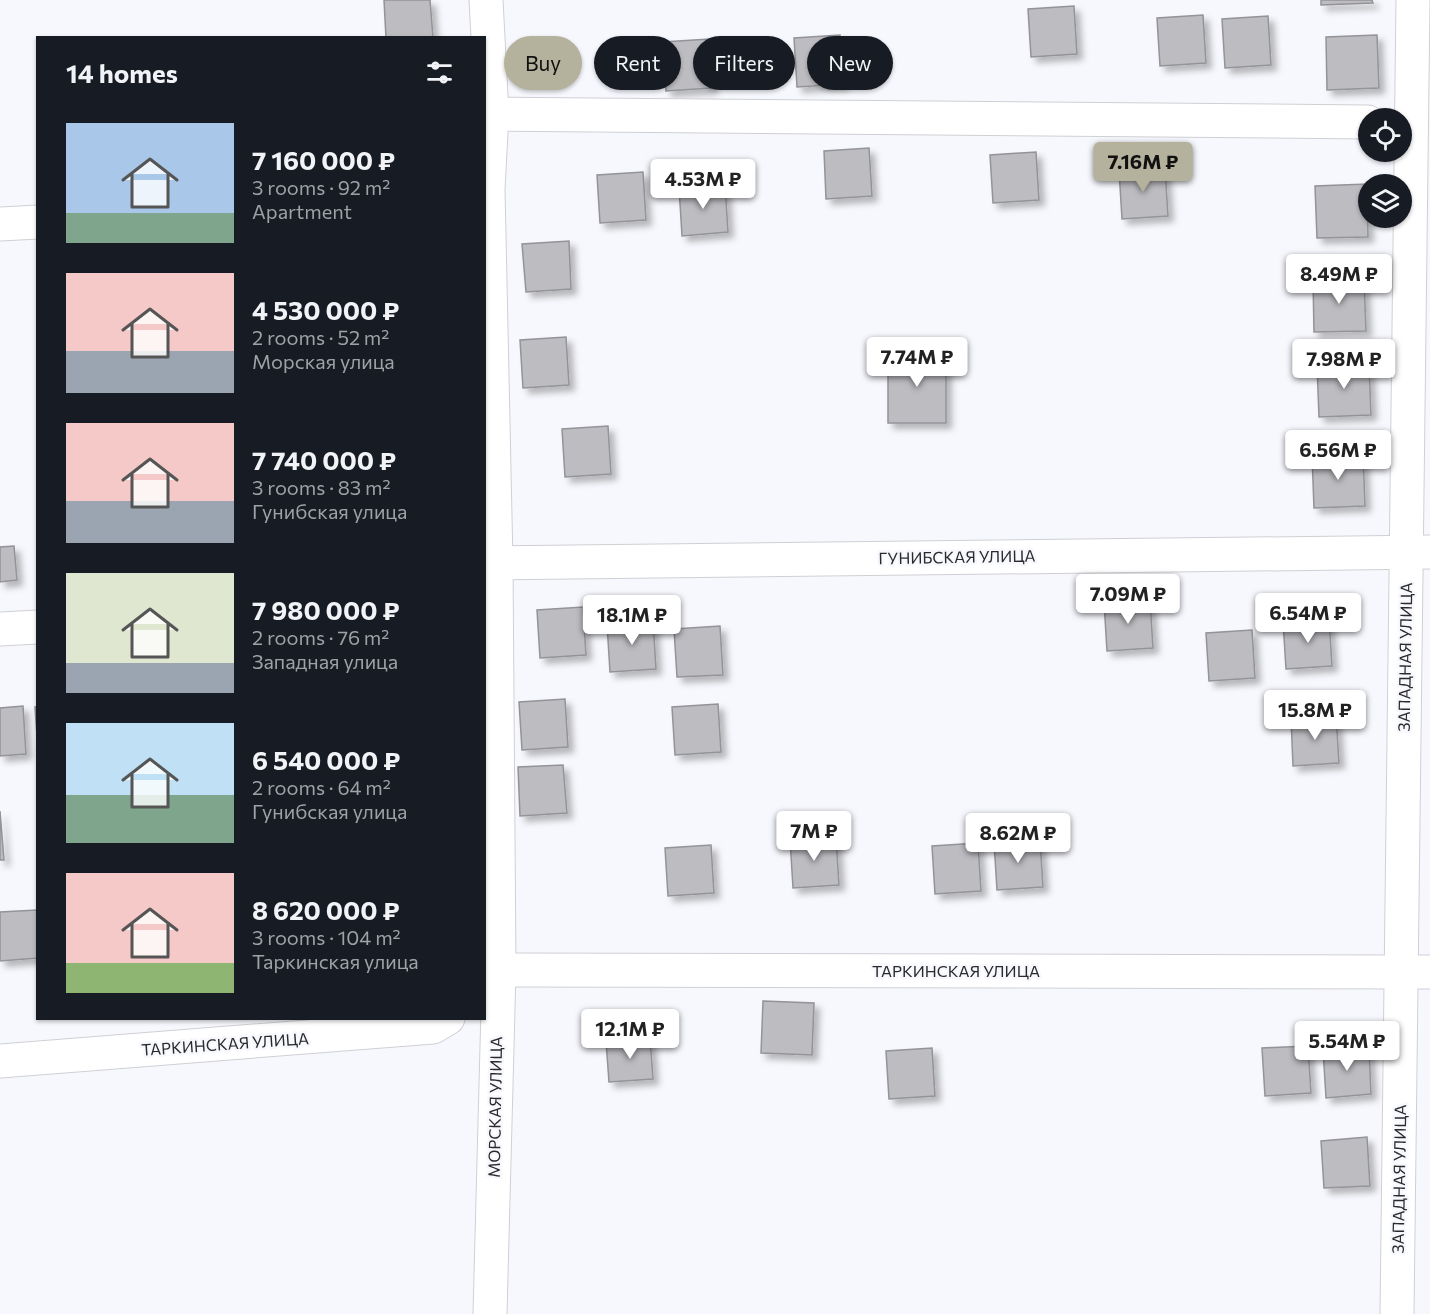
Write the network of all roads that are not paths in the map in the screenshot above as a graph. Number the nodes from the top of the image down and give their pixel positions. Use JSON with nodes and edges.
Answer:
{"nodes":[{"id":1,"x":486,"y":0,"type":"edge"},
{"id":2,"x":1413,"y":0,"type":"edge"},
{"id":3,"x":492,"y":114,"type":"junction"},
{"id":4,"x":1358,"y":122,"type":"edge"},
{"id":5,"x":1414,"y":122,"type":"edge"},
{"id":6,"x":486,"y":189,"type":"edge"},
{"id":7,"x":36,"y":222,"type":"edge"},
{"id":8,"x":0,"y":224,"type":"edge"},
{"id":9,"x":1418,"y":552,"type":"edge"},
{"id":10,"x":490,"y":565,"type":"edge"},
{"id":11,"x":36,"y":627,"type":"edge"},
{"id":12,"x":0,"y":629,"type":"edge"},
{"id":13,"x":1416,"y":972,"type":"edge"},
{"id":14,"x":492,"y":974,"type":"edge"},
{"id":15,"x":445,"y":1020,"type":"edge"},
{"id":16,"x":0,"y":1061,"type":"edge"},
{"id":17,"x":490,"y":1314,"type":"edge"},
{"id":18,"x":1397,"y":1314,"type":"edge"}],
"edges":[{"from":1,"to":3,"type":"street","name":"МОРСКАЯ УЛИЦА"},
{"from":2,"to":5,"type":"street","name":"ЗАПАДНАЯ УЛИЦА"},
{"from":3,"to":4,"type":"street"},
{"from":3,"to":6,"type":"street","name":"МОРСКАЯ УЛИЦА"},
{"from":5,"to":9,"type":"street","name":"ЗАПАДНАЯ УЛИЦА"},
{"from":6,"to":10,"type":"street","name":"МОРСКАЯ УЛИЦА"},
{"from":7,"to":8,"type":"street"},
{"from":9,"to":10,"type":"street","name":"ГУНИБСКАЯ УЛИЦА"},
{"from":9,"to":13,"type":"street","name":"ЗАПАДНАЯ УЛИЦА"},
{"from":10,"to":14,"type":"street","name":"МОРСКАЯ УЛИЦА"},
{"from":11,"to":12,"type":"street"},
{"from":13,"to":14,"type":"street","name":"ТАРКИНСКАЯ УЛИЦА"},
{"from":13,"to":18,"type":"street","name":"ЗАПАДНАЯ УЛИЦА"},
{"from":14,"to":17,"type":"street","name":"МОРСКАЯ УЛИЦА"},
{"from":15,"to":16,"type":"street","name":"ТАРКИНСКАЯ УЛИЦА"}]}
